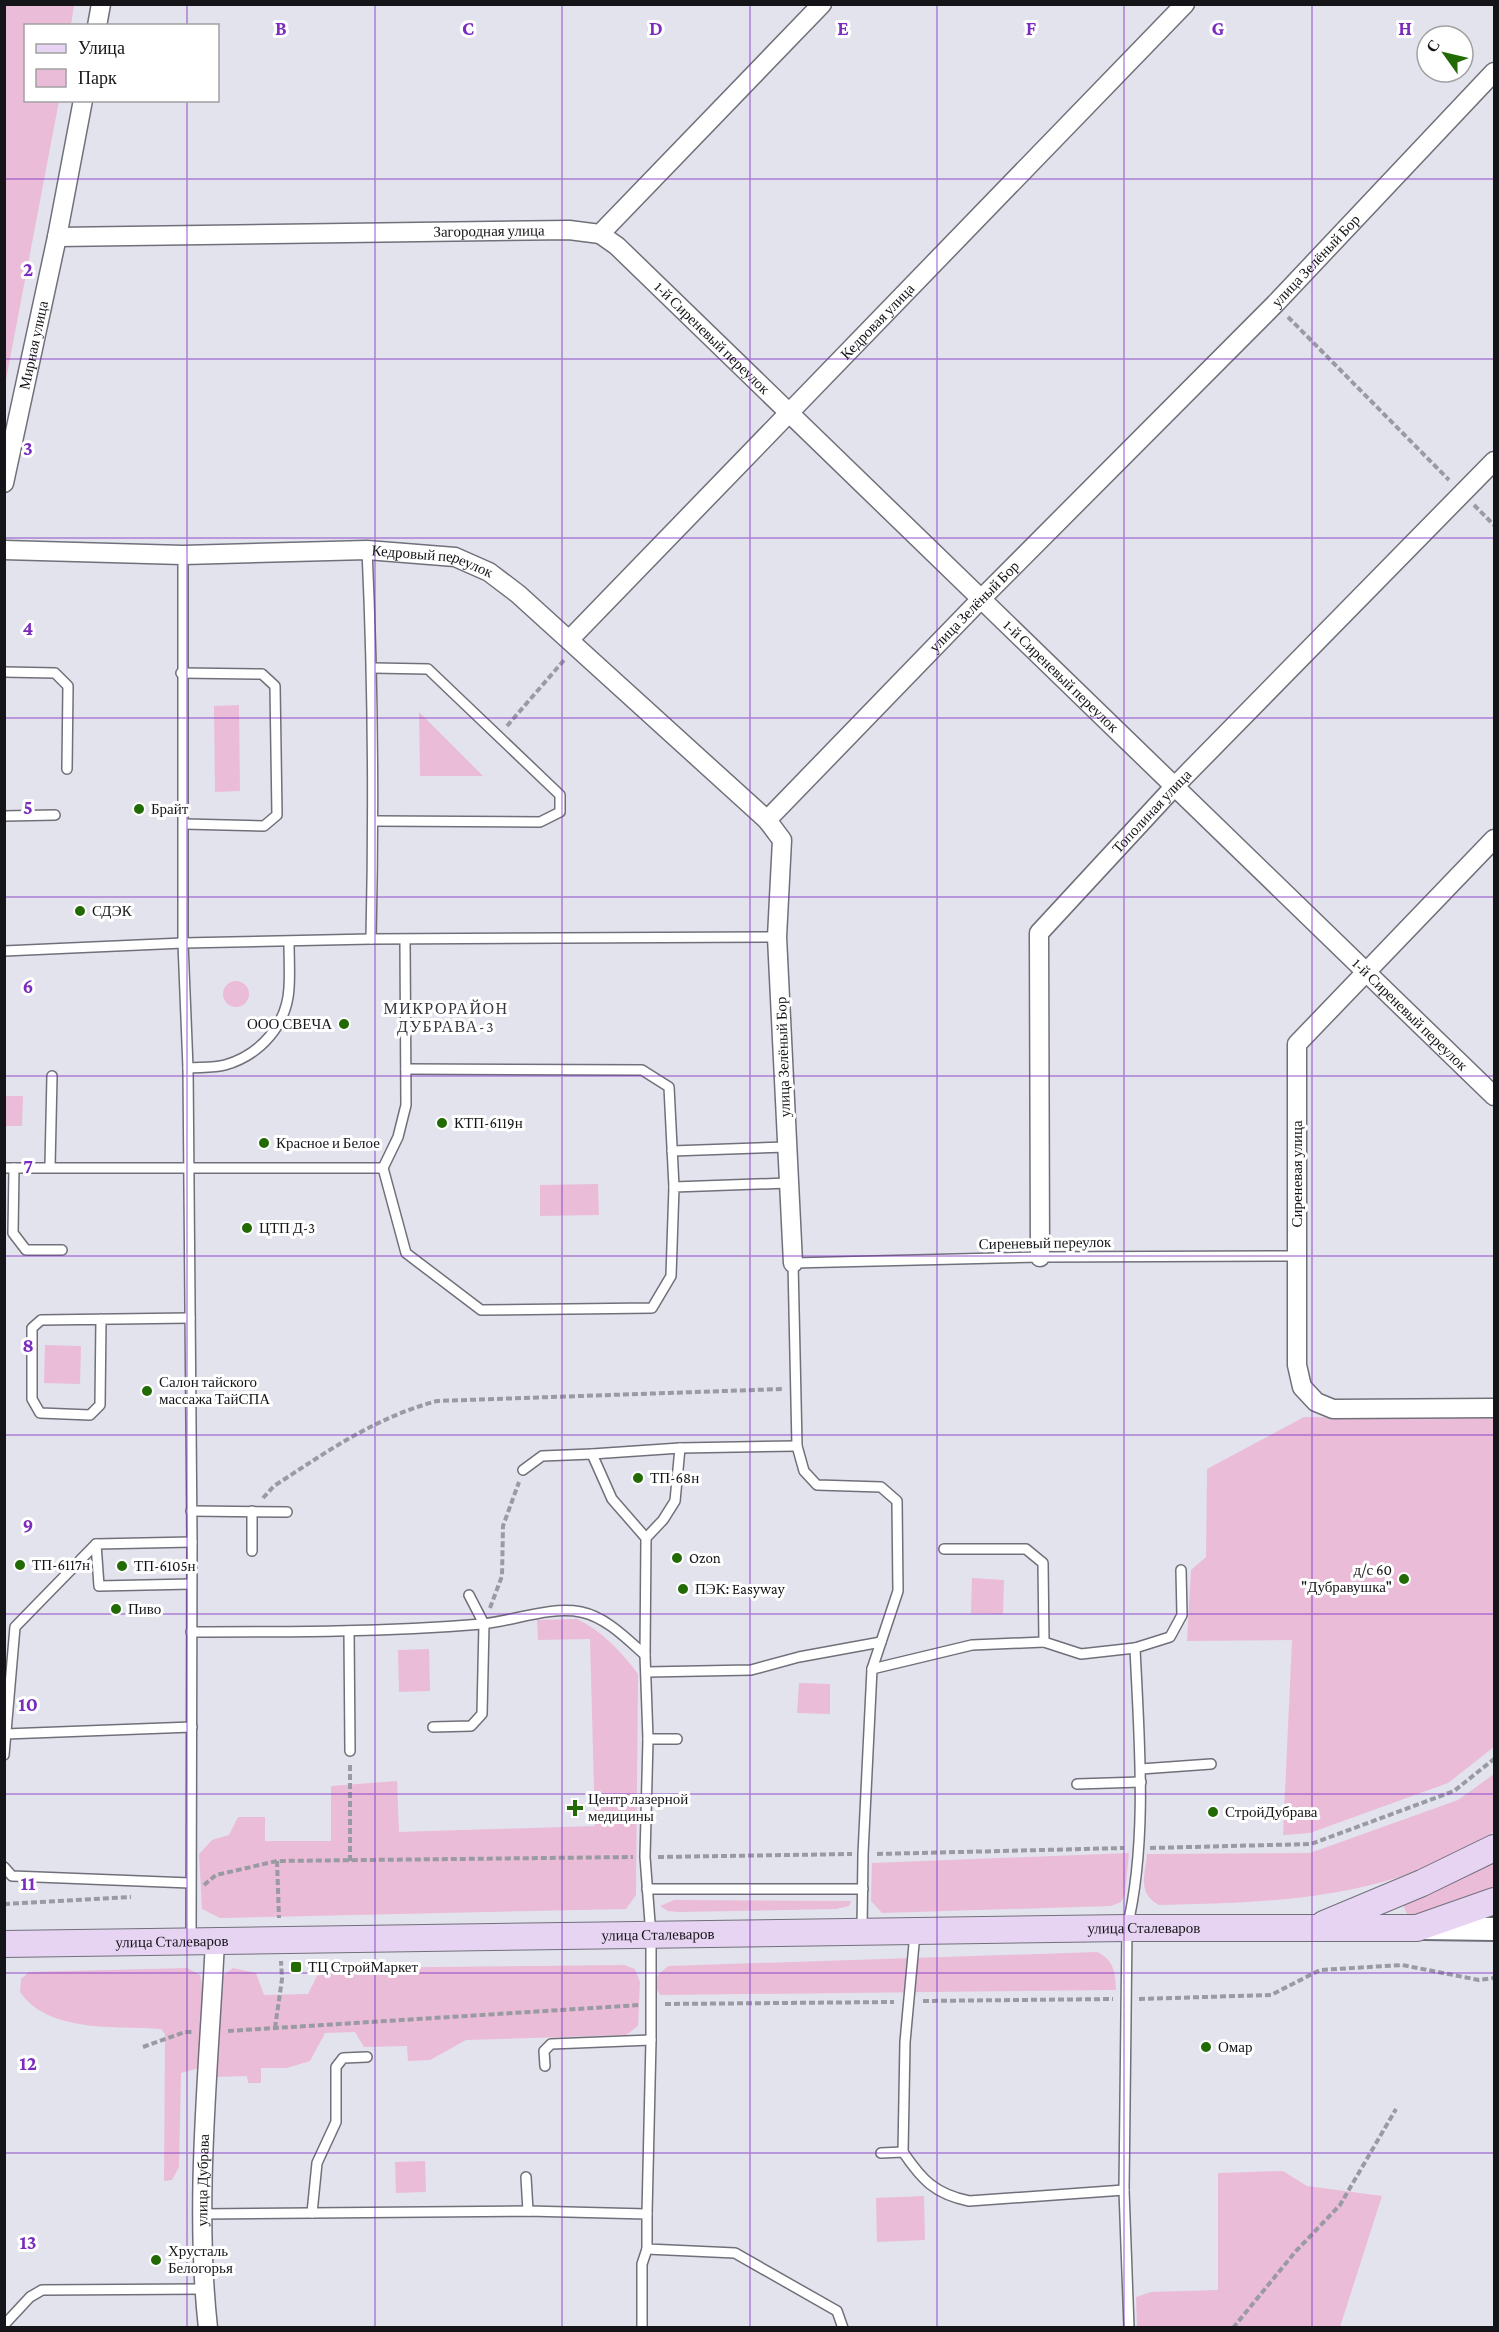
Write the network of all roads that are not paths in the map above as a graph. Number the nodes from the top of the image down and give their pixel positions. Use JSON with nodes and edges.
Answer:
{"nodes":[{"id":1,"x":101,"y":4,"type":"edge"},
{"id":2,"x":822,"y":4,"type":"edge"},
{"id":3,"x":1185,"y":4,"type":"edge"},
{"id":4,"x":97,"y":24,"type":"edge"},
{"id":5,"x":1494,"y":72,"type":"edge"},
{"id":6,"x":82,"y":102,"type":"edge"},
{"id":7,"x":600,"y":234,"type":"junction"},
{"id":8,"x":57,"y":237,"type":"junction"},
{"id":9,"x":789,"y":414,"type":"junction"},
{"id":10,"x":1494,"y":461,"type":"edge"},
{"id":11,"x":4,"y":483,"type":"edge"},
{"id":12,"x":4,"y":550,"type":"edge"},
{"id":13,"x":367,"y":550,"type":"junction"},
{"id":14,"x":183,"y":555,"type":"junction"},
{"id":15,"x":982,"y":598,"type":"junction"},
{"id":16,"x":574,"y":642,"type":"junction"},
{"id":17,"x":373,"y":668,"type":"junction"},
{"id":18,"x":4,"y":672,"type":"edge"},
{"id":19,"x":182,"y":673,"type":"junction"},
{"id":20,"x":67,"y":769,"type":"dead end"},
{"id":21,"x":1174,"y":787,"type":"junction"},
{"id":22,"x":55,"y":815,"type":"dead end"},
{"id":23,"x":4,"y":816,"type":"edge"},
{"id":24,"x":767,"y":820,"type":"junction"},
{"id":25,"x":374,"y":821,"type":"junction"},
{"id":26,"x":184,"y":824,"type":"junction"},
{"id":27,"x":1494,"y":839,"type":"edge"},
{"id":28,"x":777,"y":937,"type":"junction"},
{"id":29,"x":371,"y":939,"type":"junction"},
{"id":30,"x":405,"y":940,"type":"junction"},
{"id":31,"x":289,"y":942,"type":"junction"},
{"id":32,"x":183,"y":943,"type":"junction"},
{"id":33,"x":4,"y":951,"type":"edge"},
{"id":34,"x":1366,"y":971,"type":"junction"},
{"id":35,"x":188,"y":1068,"type":"junction"},
{"id":36,"x":406,"y":1069,"type":"junction"},
{"id":37,"x":52,"y":1076,"type":"dead end"},
{"id":38,"x":1494,"y":1096,"type":"edge"},
{"id":39,"x":787,"y":1147,"type":"junction"},
{"id":40,"x":672,"y":1151,"type":"junction"},
{"id":41,"x":50,"y":1166,"type":"junction"},
{"id":42,"x":9,"y":1168,"type":"edge"},
{"id":43,"x":189,"y":1168,"type":"junction"},
{"id":44,"x":383,"y":1168,"type":"junction"},
{"id":45,"x":788,"y":1183,"type":"junction"},
{"id":46,"x":674,"y":1186,"type":"junction"},
{"id":47,"x":62,"y":1250,"type":"dead end"},
{"id":48,"x":1297,"y":1256,"type":"junction"},
{"id":49,"x":1040,"y":1257,"type":"junction"},
{"id":50,"x":793,"y":1263,"type":"junction"},
{"id":51,"x":190,"y":1318,"type":"junction"},
{"id":52,"x":101,"y":1319,"type":"junction"},
{"id":53,"x":1494,"y":1408,"type":"edge"},
{"id":54,"x":797,"y":1446,"type":"junction"},
{"id":55,"x":680,"y":1448,"type":"junction"},
{"id":56,"x":592,"y":1454,"type":"junction"},
{"id":57,"x":523,"y":1470,"type":"road end"},
{"id":58,"x":191,"y":1511,"type":"junction"},
{"id":59,"x":252,"y":1511,"type":"junction"},
{"id":60,"x":286,"y":1512,"type":"dead end"},
{"id":61,"x":646,"y":1538,"type":"junction"},
{"id":62,"x":192,"y":1542,"type":"junction"},
{"id":63,"x":96,"y":1544,"type":"junction"},
{"id":64,"x":945,"y":1549,"type":"dead end"},
{"id":65,"x":252,"y":1551,"type":"dead end"},
{"id":66,"x":1181,"y":1570,"type":"dead end"},
{"id":67,"x":191,"y":1584,"type":"junction"},
{"id":68,"x":469,"y":1595,"type":"dead end"},
{"id":69,"x":484,"y":1624,"type":"junction"},
{"id":70,"x":349,"y":1631,"type":"junction"},
{"id":71,"x":191,"y":1632,"type":"junction"},
{"id":72,"x":881,"y":1642,"type":"junction"},
{"id":73,"x":1044,"y":1642,"type":"junction"},
{"id":74,"x":1135,"y":1648,"type":"junction"},
{"id":75,"x":645,"y":1655,"type":"junction"},
{"id":76,"x":872,"y":1669,"type":"junction"},
{"id":77,"x":647,"y":1672,"type":"junction"},
{"id":78,"x":192,"y":1726,"type":"junction"},
{"id":79,"x":433,"y":1727,"type":"dead end"},
{"id":80,"x":5,"y":1734,"type":"edge"},
{"id":81,"x":648,"y":1739,"type":"junction"},
{"id":82,"x":677,"y":1739,"type":"dead end"},
{"id":83,"x":350,"y":1751,"type":"road end"},
{"id":84,"x":4,"y":1755,"type":"edge"},
{"id":85,"x":1211,"y":1764,"type":"dead end"},
{"id":86,"x":1141,"y":1769,"type":"junction"},
{"id":87,"x":1141,"y":1782,"type":"junction"},
{"id":88,"x":1077,"y":1784,"type":"dead end"},
{"id":89,"x":1494,"y":1848,"type":"edge"},
{"id":90,"x":4,"y":1867,"type":"edge"},
{"id":91,"x":190,"y":1883,"type":"junction"},
{"id":92,"x":647,"y":1889,"type":"junction"},
{"id":93,"x":862,"y":1889,"type":"junction"},
{"id":94,"x":1494,"y":1901,"type":"edge"},
{"id":95,"x":1126,"y":1928,"type":"junction"},
{"id":96,"x":1416,"y":1928,"type":"junction"},
{"id":97,"x":1313,"y":1929,"type":"junction"},
{"id":98,"x":1494,"y":1929,"type":"edge"},
{"id":99,"x":862,"y":1932,"type":"junction"},
{"id":100,"x":915,"y":1932,"type":"junction"},
{"id":101,"x":651,"y":1936,"type":"junction"},
{"id":102,"x":203,"y":1940,"type":"junction"},
{"id":103,"x":4,"y":1944,"type":"edge"},
{"id":104,"x":651,"y":2040,"type":"junction"},
{"id":105,"x":367,"y":2057,"type":"dead end"},
{"id":106,"x":545,"y":2066,"type":"dead end"},
{"id":107,"x":903,"y":2152,"type":"junction"},
{"id":108,"x":880,"y":2153,"type":"dead end"},
{"id":109,"x":526,"y":2176,"type":"dead end"},
{"id":110,"x":1124,"y":2190,"type":"junction"},
{"id":111,"x":528,"y":2211,"type":"junction"},
{"id":112,"x":312,"y":2213,"type":"junction"},
{"id":113,"x":202,"y":2214,"type":"junction"},
{"id":114,"x":647,"y":2214,"type":"junction"},
{"id":115,"x":648,"y":2249,"type":"junction"},
{"id":116,"x":204,"y":2289,"type":"junction"},
{"id":117,"x":4,"y":2325,"type":"edge"},
{"id":118,"x":208,"y":2328,"type":"edge"},
{"id":119,"x":642,"y":2328,"type":"edge"},
{"id":120,"x":843,"y":2328,"type":"edge"},
{"id":121,"x":1129,"y":2328,"type":"edge"}],
"edges":[{"from":1,"to":4,"type":"street"},
{"from":2,"to":7,"type":"street"},
{"from":3,"to":9,"type":"street","name":"Кедровая улица"},
{"from":5,"to":15,"type":"street","name":"улица Зелёный Бор"},
{"from":6,"to":8,"type":"street","name":"Мирная улица"},
{"from":7,"to":8,"type":"street","name":"Загородная улица"},
{"from":7,"to":9,"type":"street","name":"1-й Сиреневый переулок"},
{"from":8,"to":11,"type":"street","name":"Мирная улица"},
{"from":9,"to":15,"type":"street","name":"1-й Сиреневый переулок"},
{"from":9,"to":16,"type":"street","name":"Кедровая улица"},
{"from":10,"to":21,"type":"street","name":"Тополиная улица"},
{"from":12,"to":14,"type":"street","name":"Кедровый переулок"},
{"from":13,"to":14,"type":"street","name":"Кедровый переулок"},
{"from":13,"to":16,"type":"street","name":"Кедровый переулок"},
{"from":13,"to":17,"type":"lane"},
{"from":14,"to":19,"type":"lane"},
{"from":15,"to":21,"type":"street","name":"1-й Сиреневый переулок"},
{"from":15,"to":24,"type":"street","name":"улица Зелёный Бор"},
{"from":16,"to":24,"type":"street","name":"Кедровый переулок"},
{"from":17,"to":25,"type":"lane"},
{"from":17,"to":25,"type":"lane"},
{"from":18,"to":20,"type":"lane"},
{"from":19,"to":26,"type":"lane"},
{"from":19,"to":26,"type":"lane"},
{"from":21,"to":34,"type":"street","name":"1-й Сиреневый переулок"},
{"from":21,"to":49,"type":"street","name":"Тополиная улица"},
{"from":22,"to":23,"type":"lane"},
{"from":24,"to":28,"type":"street","name":"улица Зелёный Бор"},
{"from":25,"to":29,"type":"lane"},
{"from":26,"to":32,"type":"lane"},
{"from":27,"to":34,"type":"street","name":"Сиреневая улица"},
{"from":28,"to":30,"type":"lane"},
{"from":28,"to":39,"type":"street","name":"улица Зелёный Бор"},
{"from":29,"to":30,"type":"lane"},
{"from":29,"to":31,"type":"lane"},
{"from":30,"to":36,"type":"lane"},
{"from":31,"to":32,"type":"lane"},
{"from":31,"to":35,"type":"lane"},
{"from":32,"to":33,"type":"lane"},
{"from":32,"to":35,"type":"lane"},
{"from":34,"to":38,"type":"street","name":"1-й Сиреневый переулок"},
{"from":34,"to":48,"type":"street","name":"Сиреневая улица"},
{"from":35,"to":43,"type":"lane"},
{"from":36,"to":40,"type":"lane"},
{"from":36,"to":44,"type":"lane"},
{"from":37,"to":41,"type":"lane"},
{"from":39,"to":40,"type":"lane"},
{"from":39,"to":45,"type":"street","name":"улица Зелёный Бор"},
{"from":40,"to":46,"type":"lane"},
{"from":41,"to":42,"type":"lane"},
{"from":41,"to":43,"type":"lane"},
{"from":42,"to":47,"type":"lane"},
{"from":43,"to":44,"type":"lane"},
{"from":43,"to":51,"type":"lane"},
{"from":44,"to":46,"type":"lane"},
{"from":45,"to":46,"type":"lane"},
{"from":45,"to":50,"type":"street","name":"улица Зелёный Бор"},
{"from":48,"to":49,"type":"lane","name":"Сиреневый переулок"},
{"from":48,"to":53,"type":"street","name":"Сиреневая улица"},
{"from":49,"to":50,"type":"lane","name":"Сиреневый переулок"},
{"from":50,"to":54,"type":"lane"},
{"from":51,"to":52,"type":"lane"},
{"from":51,"to":58,"type":"lane"},
{"from":52,"to":52,"type":"lane"},
{"from":54,"to":55,"type":"lane"},
{"from":54,"to":72,"type":"lane"},
{"from":55,"to":56,"type":"lane"},
{"from":55,"to":61,"type":"lane"},
{"from":56,"to":57,"type":"lane"},
{"from":56,"to":61,"type":"lane"},
{"from":58,"to":59,"type":"lane"},
{"from":58,"to":62,"type":"lane"},
{"from":59,"to":60,"type":"lane"},
{"from":59,"to":65,"type":"lane"},
{"from":61,"to":75,"type":"lane"},
{"from":62,"to":63,"type":"lane"},
{"from":62,"to":67,"type":"lane"},
{"from":63,"to":67,"type":"lane"},
{"from":63,"to":80,"type":"lane"},
{"from":64,"to":73,"type":"lane"},
{"from":66,"to":74,"type":"lane"},
{"from":67,"to":71,"type":"lane"},
{"from":68,"to":69,"type":"lane"},
{"from":69,"to":70,"type":"lane"},
{"from":69,"to":75,"type":"lane"},
{"from":69,"to":79,"type":"lane"},
{"from":70,"to":71,"type":"lane"},
{"from":70,"to":83,"type":"lane"},
{"from":71,"to":78,"type":"lane"},
{"from":72,"to":76,"type":"lane"},
{"from":72,"to":77,"type":"lane"},
{"from":73,"to":74,"type":"lane"},
{"from":73,"to":76,"type":"lane"},
{"from":74,"to":86,"type":"lane"},
{"from":75,"to":77,"type":"lane"},
{"from":76,"to":93,"type":"lane"},
{"from":77,"to":81,"type":"lane"},
{"from":78,"to":80,"type":"lane"},
{"from":78,"to":91,"type":"lane"},
{"from":80,"to":84,"type":"lane"},
{"from":81,"to":82,"type":"lane"},
{"from":81,"to":92,"type":"lane"},
{"from":85,"to":86,"type":"lane"},
{"from":86,"to":87,"type":"lane"},
{"from":87,"to":88,"type":"lane"},
{"from":87,"to":95,"type":"lane"},
{"from":89,"to":97,"type":"main road","name":"улица Сталеваров"},
{"from":90,"to":91,"type":"lane"},
{"from":91,"to":102,"type":"lane"},
{"from":92,"to":93,"type":"lane"},
{"from":92,"to":101,"type":"lane"},
{"from":93,"to":99,"type":"lane"},
{"from":94,"to":96,"type":"main road","name":"улица Сталеваров"},
{"from":95,"to":97,"type":"main road","name":"улица Сталеваров"},
{"from":95,"to":100,"type":"main road","name":"улица Сталеваров"},
{"from":95,"to":110,"type":"lane"},
{"from":96,"to":97,"type":"main road","name":"улица Сталеваров"},
{"from":96,"to":98,"type":"street"},
{"from":99,"to":100,"type":"main road","name":"улица Сталеваров"},
{"from":99,"to":101,"type":"main road","name":"улица Сталеваров"},
{"from":100,"to":107,"type":"lane"},
{"from":101,"to":102,"type":"main road","name":"улица Сталеваров"},
{"from":101,"to":104,"type":"lane"},
{"from":102,"to":103,"type":"main road","name":"улица Сталеваров"},
{"from":102,"to":113,"type":"street","name":"улица Дубрава"},
{"from":104,"to":106,"type":"lane"},
{"from":104,"to":114,"type":"lane"},
{"from":105,"to":112,"type":"lane"},
{"from":107,"to":108,"type":"lane"},
{"from":107,"to":110,"type":"lane"},
{"from":109,"to":111,"type":"lane"},
{"from":110,"to":121,"type":"lane"},
{"from":111,"to":112,"type":"lane"},
{"from":111,"to":114,"type":"lane"},
{"from":112,"to":113,"type":"lane"},
{"from":113,"to":116,"type":"street","name":"улица Дубрава"},
{"from":114,"to":115,"type":"lane"},
{"from":115,"to":119,"type":"lane"},
{"from":115,"to":120,"type":"lane"},
{"from":116,"to":117,"type":"lane"},
{"from":116,"to":118,"type":"street","name":"улица Дубрава"}]}
